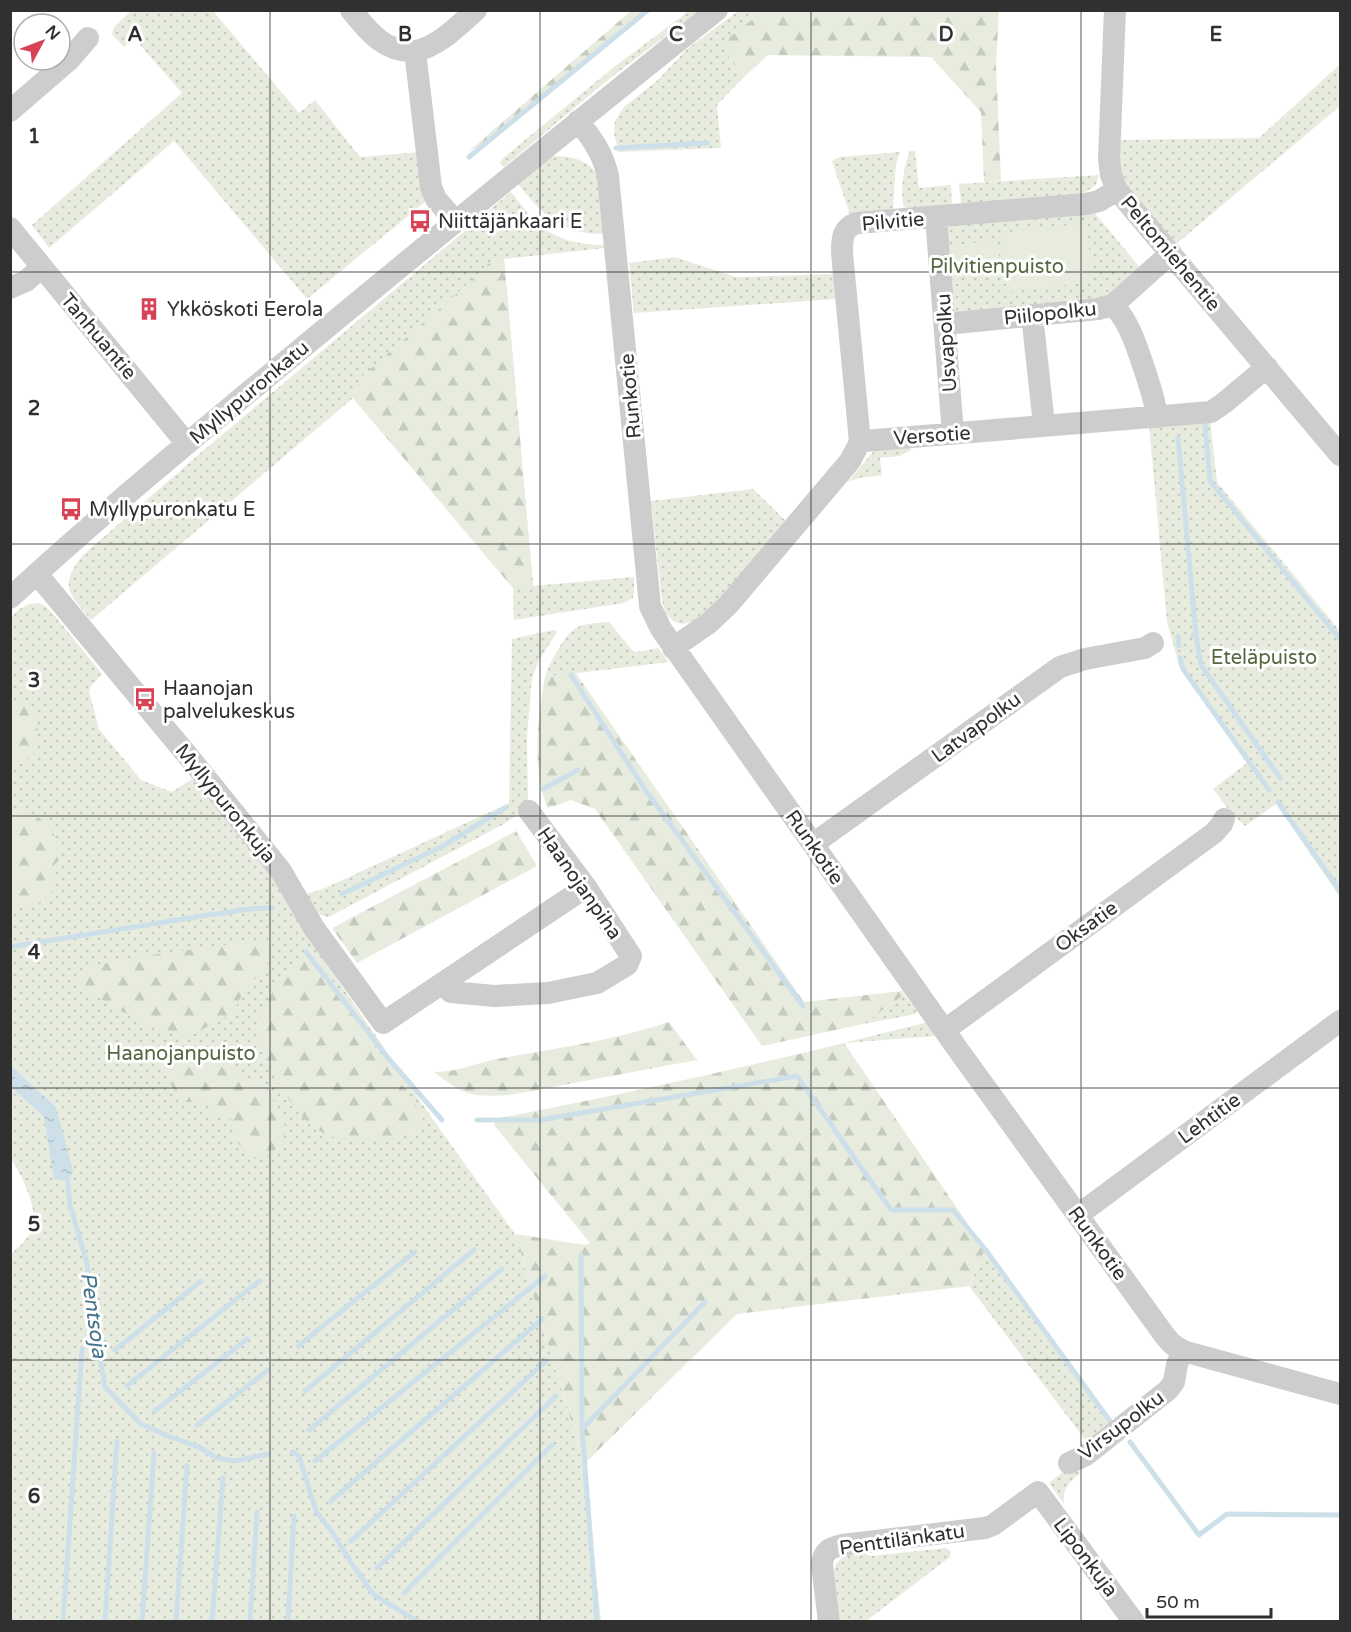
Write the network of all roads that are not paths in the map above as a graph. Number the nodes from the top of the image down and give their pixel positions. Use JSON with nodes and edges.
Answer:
{"nodes":[{"id":1,"x":351,"y":10,"type":"edge"},
{"id":2,"x":476,"y":10,"type":"edge"},
{"id":3,"x":717,"y":10,"type":"edge"},
{"id":4,"x":1115,"y":10,"type":"edge"},
{"id":5,"x":88,"y":38,"type":"dead end"},
{"id":6,"x":415,"y":51,"type":"junction"},
{"id":7,"x":10,"y":111,"type":"edge"},
{"id":8,"x":578,"y":121,"type":"junction"},
{"id":9,"x":1117,"y":190,"type":"junction"},
{"id":10,"x":936,"y":217,"type":"junction"},
{"id":11,"x":455,"y":221,"type":"junction"},
{"id":12,"x":10,"y":228,"type":"edge"},
{"id":13,"x":1171,"y":253,"type":"junction"},
{"id":14,"x":42,"y":267,"type":"junction"},
{"id":15,"x":10,"y":288,"type":"edge"},
{"id":16,"x":1113,"y":306,"type":"junction"},
{"id":17,"x":1032,"y":315,"type":"junction"},
{"id":18,"x":945,"y":324,"type":"junction"},
{"id":19,"x":1266,"y":367,"type":"junction"},
{"id":20,"x":1157,"y":417,"type":"junction"},
{"id":21,"x":1044,"y":425,"type":"junction"},
{"id":22,"x":953,"y":434,"type":"junction"},
{"id":23,"x":860,"y":442,"type":"junction"},
{"id":24,"x":187,"y":444,"type":"junction"},
{"id":25,"x":1341,"y":455,"type":"edge"},
{"id":26,"x":37,"y":574,"type":"junction"},
{"id":27,"x":10,"y":598,"type":"edge"},
{"id":28,"x":1153,"y":643,"type":"dead end"},
{"id":29,"x":673,"y":648,"type":"junction"},
{"id":30,"x":529,"y":811,"type":"dead end"},
{"id":31,"x":1224,"y":819,"type":"dead end"},
{"id":32,"x":813,"y":844,"type":"junction"},
{"id":33,"x":586,"y":887,"type":"junction"},
{"id":34,"x":444,"y":983,"type":"junction"},
{"id":35,"x":1341,"y":1021,"type":"edge"},
{"id":36,"x":945,"y":1030,"type":"junction"},
{"id":37,"x":1078,"y":1215,"type":"junction"},
{"id":38,"x":1183,"y":1351,"type":"junction"},
{"id":39,"x":1341,"y":1394,"type":"edge"},
{"id":40,"x":1069,"y":1463,"type":"dead end"},
{"id":41,"x":1038,"y":1492,"type":"joint"},
{"id":42,"x":829,"y":1622,"type":"edge"},
{"id":43,"x":1134,"y":1622,"type":"edge"}],
"edges":[{"from":1,"to":6,"type":"street"},
{"from":2,"to":6,"type":"street"},
{"from":3,"to":8,"type":"street","name":"Myllypuronkatu"},
{"from":4,"to":9,"type":"street","name":"Peltomiehentie"},
{"from":5,"to":7,"type":"street"},
{"from":6,"to":11,"type":"street"},
{"from":8,"to":11,"type":"street","name":"Myllypuronkatu"},
{"from":8,"to":29,"type":"street","name":"Runkotie"},
{"from":9,"to":10,"type":"street","name":"Pilvitie"},
{"from":9,"to":13,"type":"street","name":"Peltomiehentie"},
{"from":10,"to":18,"type":"street","name":"Usvapolku"},
{"from":10,"to":23,"type":"street","name":"Pilvitie"},
{"from":11,"to":24,"type":"street","name":"Myllypuronkatu"},
{"from":12,"to":14,"type":"street","name":"Tanhuantie"},
{"from":13,"to":16,"type":"street","name":"Piilopolku"},
{"from":13,"to":19,"type":"street","name":"Peltomiehentie"},
{"from":14,"to":15,"type":"street"},
{"from":14,"to":24,"type":"street","name":"Tanhuantie"},
{"from":16,"to":17,"type":"street","name":"Piilopolku"},
{"from":16,"to":20,"type":"street"},
{"from":17,"to":18,"type":"street","name":"Piilopolku"},
{"from":17,"to":21,"type":"street"},
{"from":18,"to":22,"type":"street","name":"Usvapolku"},
{"from":19,"to":20,"type":"street","name":"Versotie"},
{"from":19,"to":25,"type":"street","name":"Peltomiehentie"},
{"from":20,"to":21,"type":"street","name":"Versotie"},
{"from":21,"to":22,"type":"street","name":"Versotie"},
{"from":22,"to":23,"type":"street","name":"Versotie"},
{"from":23,"to":29,"type":"street"},
{"from":24,"to":26,"type":"street","name":"Myllypuronkatu"},
{"from":26,"to":27,"type":"street","name":"Myllypuronkatu"},
{"from":26,"to":34,"type":"street","name":"Myllypuronkuja"},
{"from":28,"to":32,"type":"street","name":"Latvapolku"},
{"from":29,"to":32,"type":"street","name":"Runkotie"},
{"from":30,"to":33,"type":"street","name":"Haanojanpiha"},
{"from":31,"to":36,"type":"street","name":"Oksatie"},
{"from":32,"to":36,"type":"street","name":"Runkotie"},
{"from":33,"to":34,"type":"street"},
{"from":33,"to":34,"type":"street","name":"Haanojanpiha"},
{"from":35,"to":37,"type":"street","name":"Lehtitie"},
{"from":36,"to":37,"type":"street","name":"Runkotie"},
{"from":37,"to":38,"type":"street","name":"Runkotie"},
{"from":38,"to":39,"type":"street","name":"Runkotie"},
{"from":38,"to":40,"type":"street","name":"Virsupolku"},
{"from":41,"to":42,"type":"street","name":"Penttilänkatu"},
{"from":41,"to":43,"type":"street","name":"Liponkuja"}]}
